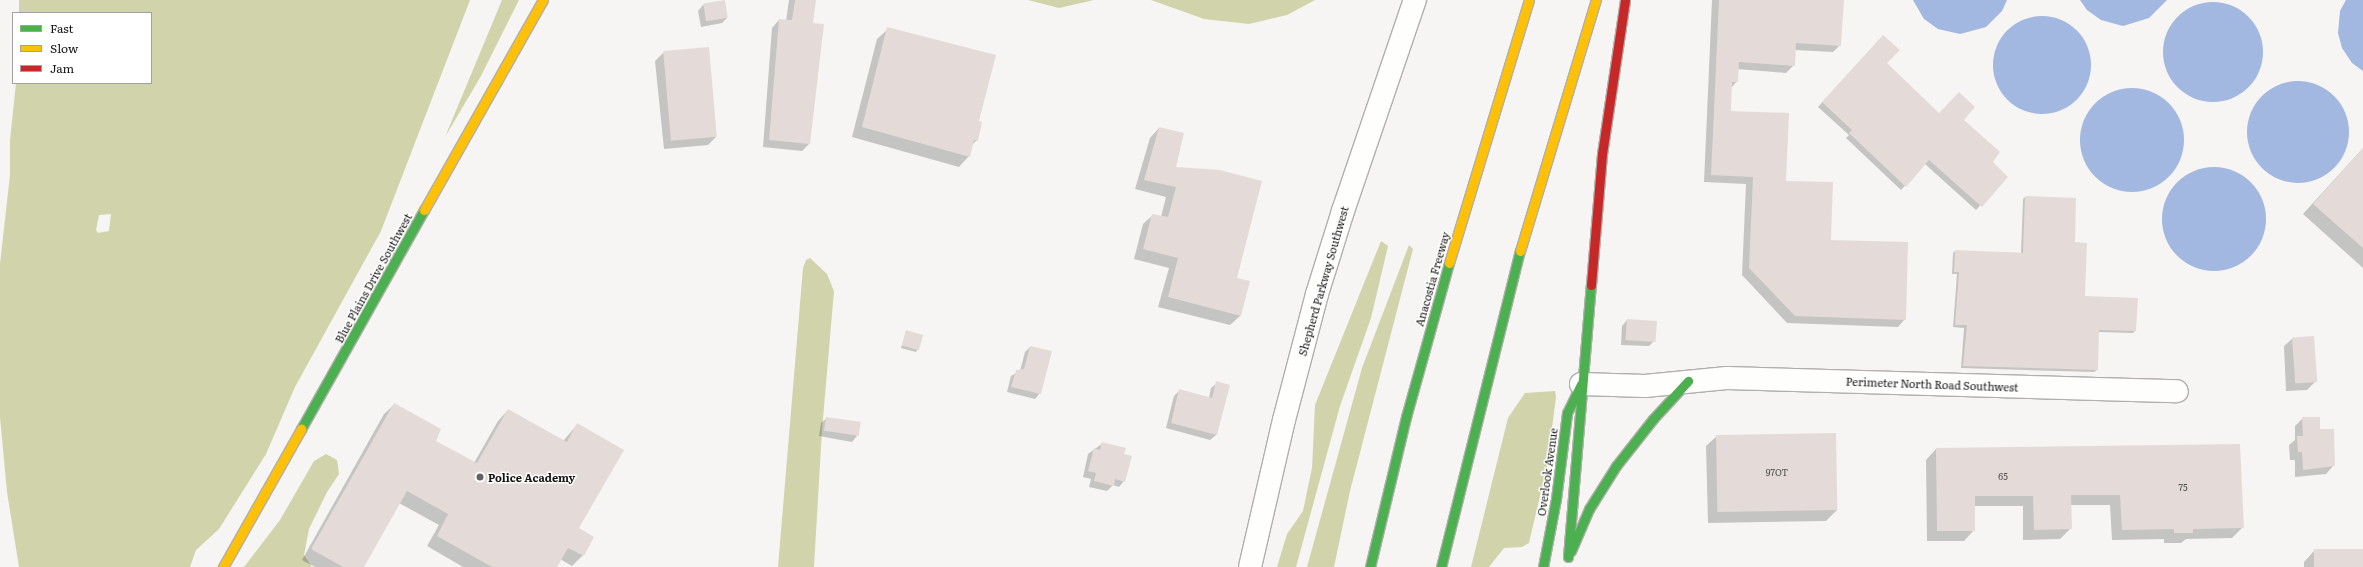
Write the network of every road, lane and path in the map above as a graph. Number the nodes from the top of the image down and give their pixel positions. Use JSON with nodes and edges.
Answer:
{"nodes":[{"id":1,"x":543,"y":0,"type":"edge"},
{"id":2,"x":1415,"y":0,"type":"edge"},
{"id":3,"x":1529,"y":0,"type":"edge"},
{"id":4,"x":1596,"y":0,"type":"edge"},
{"id":5,"x":1625,"y":0,"type":"edge"},
{"id":6,"x":1688,"y":381,"type":"junction"},
{"id":7,"x":1582,"y":384,"type":"junction"},
{"id":8,"x":2177,"y":391,"type":"dead end"},
{"id":9,"x":1568,"y":557,"type":"junction"},
{"id":10,"x":223,"y":567,"type":"edge"},
{"id":11,"x":1250,"y":567,"type":"edge"},
{"id":12,"x":1369,"y":567,"type":"edge"},
{"id":13,"x":1441,"y":567,"type":"edge"},
{"id":14,"x":1543,"y":567,"type":"edge"},
{"id":15,"x":1565,"y":567,"type":"edge"}],
"edges":[{"from":1,"to":10,"type":"main road","name":"Blue Plains Drive Southwest"},
{"from":2,"to":11,"type":"street","name":"Shepherd Parkway Southwest"},
{"from":3,"to":12,"type":"main road","name":"Anacostia Freeway"},
{"from":4,"to":13,"type":"main road"},
{"from":5,"to":7,"type":"main road"},
{"from":6,"to":7,"type":"street","name":"Perimeter North Road Southwest"},
{"from":6,"to":8,"type":"street","name":"Perimeter North Road Southwest"},
{"from":6,"to":9,"type":"main road"},
{"from":7,"to":9,"type":"main road"},
{"from":7,"to":14,"type":"main road","name":"Overlook Avenue"},
{"from":9,"to":15,"type":"main road"}]}
